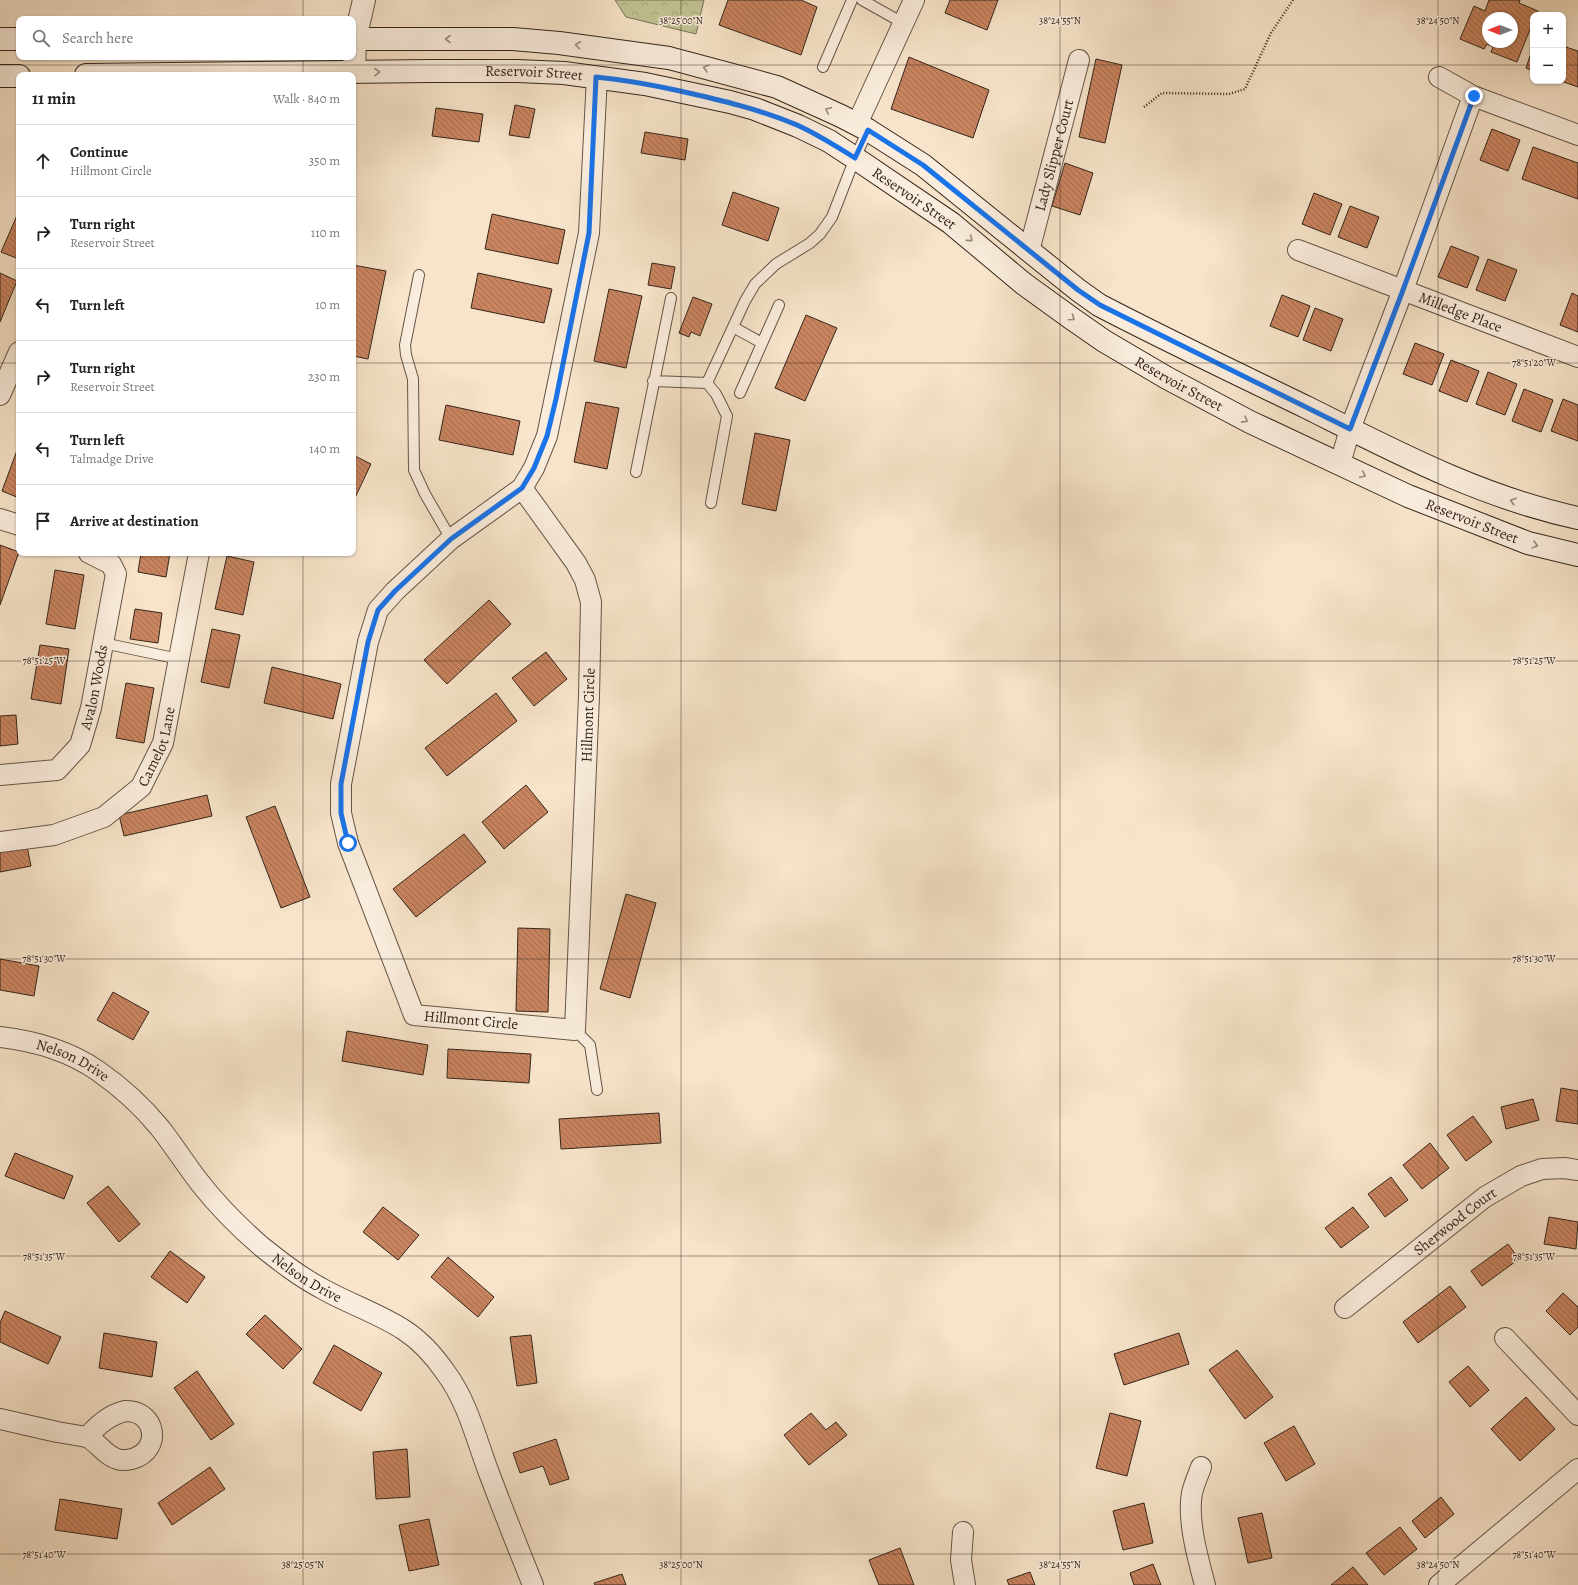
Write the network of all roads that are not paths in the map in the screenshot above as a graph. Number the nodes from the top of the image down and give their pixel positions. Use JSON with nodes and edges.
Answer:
{"nodes":[{"id":1,"x":364,"y":0,"type":"edge"},
{"id":2,"x":852,"y":0,"type":"edge"},
{"id":3,"x":862,"y":0,"type":"edge"},
{"id":4,"x":914,"y":0,"type":"edge"},
{"id":5,"x":904,"y":23,"type":"junction"},
{"id":6,"x":356,"y":31,"type":"edge"},
{"id":7,"x":0,"y":39,"type":"edge"},
{"id":8,"x":16,"y":39,"type":"edge"},
{"id":9,"x":356,"y":39,"type":"edge"},
{"id":10,"x":354,"y":60,"type":"edge"},
{"id":11,"x":1079,"y":60,"type":"dead end"},
{"id":12,"x":822,"y":67,"type":"dead end"},
{"id":13,"x":354,"y":72,"type":"joint"},
{"id":14,"x":0,"y":76,"type":"edge"},
{"id":15,"x":16,"y":76,"type":"edge"},
{"id":16,"x":596,"y":77,"type":"junction"},
{"id":17,"x":1439,"y":78,"type":"dead end"},
{"id":18,"x":1474,"y":96,"type":"junction"},
{"id":19,"x":863,"y":128,"type":"junction"},
{"id":20,"x":1578,"y":135,"type":"edge"},
{"id":21,"x":855,"y":158,"type":"junction"},
{"id":22,"x":1298,"y":250,"type":"dead end"},
{"id":23,"x":1029,"y":251,"type":"junction"},
{"id":24,"x":418,"y":275,"type":"dead end"},
{"id":25,"x":1403,"y":290,"type":"junction"},
{"id":26,"x":671,"y":298,"type":"dead end"},
{"id":27,"x":779,"y":305,"type":"dead end"},
{"id":28,"x":733,"y":327,"type":"junction"},
{"id":29,"x":762,"y":343,"type":"junction"},
{"id":30,"x":1578,"y":357,"type":"edge"},
{"id":31,"x":16,"y":359,"type":"edge"},
{"id":32,"x":653,"y":381,"type":"junction"},
{"id":33,"x":707,"y":383,"type":"junction"},
{"id":34,"x":740,"y":393,"type":"dead end"},
{"id":35,"x":0,"y":395,"type":"edge"},
{"id":36,"x":1350,"y":429,"type":"junction"},
{"id":37,"x":1340,"y":464,"type":"junction"},
{"id":38,"x":636,"y":472,"type":"dead end"},
{"id":39,"x":522,"y":488,"type":"junction"},
{"id":40,"x":711,"y":503,"type":"dead end"},
{"id":41,"x":1578,"y":518,"type":"edge"},
{"id":42,"x":0,"y":519,"type":"edge"},
{"id":43,"x":16,"y":524,"type":"edge"},
{"id":44,"x":451,"y":539,"type":"junction"},
{"id":45,"x":1578,"y":555,"type":"edge"},
{"id":46,"x":95,"y":556,"type":"edge"},
{"id":47,"x":198,"y":556,"type":"edge"},
{"id":48,"x":103,"y":644,"type":"junction"},
{"id":49,"x":179,"y":659,"type":"junction"},
{"id":50,"x":0,"y":775,"type":"edge"},
{"id":51,"x":0,"y":842,"type":"edge"},
{"id":52,"x":575,"y":1030,"type":"junction"},
{"id":53,"x":0,"y":1037,"type":"edge"},
{"id":54,"x":597,"y":1090,"type":"dead end"},
{"id":55,"x":1578,"y":1170,"type":"edge"},
{"id":56,"x":1345,"y":1308,"type":"dead end"},
{"id":57,"x":1505,"y":1338,"type":"dead end"},
{"id":58,"x":1578,"y":1415,"type":"edge"},
{"id":59,"x":0,"y":1419,"type":"edge"},
{"id":60,"x":87,"y":1437,"type":"dead end"},
{"id":61,"x":1201,"y":1467,"type":"dead end"},
{"id":62,"x":1578,"y":1469,"type":"edge"},
{"id":63,"x":963,"y":1532,"type":"dead end"},
{"id":64,"x":533,"y":1585,"type":"edge"},
{"id":65,"x":965,"y":1585,"type":"edge"},
{"id":66,"x":1205,"y":1585,"type":"edge"},
{"id":67,"x":1439,"y":1585,"type":"edge"}],
"edges":[{"from":1,"to":6,"type":"main road"},
{"from":2,"to":12,"type":"lane"},
{"from":3,"to":5,"type":"lane"},
{"from":4,"to":5,"type":"street"},
{"from":5,"to":19,"type":"street"},
{"from":7,"to":8,"type":"main road"},
{"from":19,"to":9,"type":"main road","name":"Reservoir Street","one_way":true},
{"from":10,"to":13,"type":"main road"},
{"from":11,"to":23,"type":"street","name":"Lady Slipper Court"},
{"from":13,"to":16,"type":"main road","name":"Reservoir Street","one_way":true},
{"from":14,"to":15,"type":"main road"},
{"from":16,"to":21,"type":"main road","name":"Reservoir Street"},
{"from":16,"to":39,"type":"street","name":"Hillmont Circle"},
{"from":17,"to":18,"type":"street"},
{"from":18,"to":20,"type":"street"},
{"from":18,"to":25,"type":"street"},
{"from":19,"to":21,"type":"lane"},
{"from":19,"to":23,"type":"main road","name":"Reservoir Street"},
{"from":21,"to":28,"type":"lane"},
{"from":21,"to":37,"type":"main road","name":"Reservoir Street","one_way":true},
{"from":22,"to":25,"type":"street","name":"Milledge Place"},
{"from":23,"to":36,"type":"main road","name":"Reservoir Street"},
{"from":24,"to":44,"type":"lane"},
{"from":25,"to":30,"type":"street","name":"Milledge Place"},
{"from":25,"to":36,"type":"street"},
{"from":26,"to":32,"type":"lane"},
{"from":27,"to":29,"type":"lane"},
{"from":28,"to":29,"type":"lane"},
{"from":28,"to":33,"type":"lane"},
{"from":29,"to":34,"type":"lane"},
{"from":31,"to":35,"type":"street"},
{"from":32,"to":33,"type":"lane"},
{"from":32,"to":38,"type":"lane"},
{"from":33,"to":40,"type":"lane"},
{"from":36,"to":37,"type":"street"},
{"from":41,"to":36,"type":"main road","name":"Reservoir Street","one_way":true},
{"from":37,"to":45,"type":"main road","name":"Reservoir Street","one_way":true},
{"from":39,"to":44,"type":"street","name":"Hillmont Circle"},
{"from":39,"to":52,"type":"street","name":"Hillmont Circle"},
{"from":42,"to":43,"type":"street"},
{"from":44,"to":52,"type":"street","name":"Hillmont Circle"},
{"from":46,"to":48,"type":"street","name":"Avalon Woods"},
{"from":47,"to":49,"type":"street","name":"Camelot Lane"},
{"from":48,"to":49,"type":"lane"},
{"from":48,"to":50,"type":"street","name":"Avalon Woods"},
{"from":49,"to":51,"type":"street","name":"Camelot Lane"},
{"from":52,"to":54,"type":"lane"},
{"from":53,"to":64,"type":"street","name":"Nelson Drive"},
{"from":55,"to":56,"type":"street","name":"Sherwood Court"},
{"from":57,"to":58,"type":"street"},
{"from":59,"to":60,"type":"street"},
{"from":61,"to":66,"type":"street"},
{"from":62,"to":67,"type":"street"},
{"from":63,"to":65,"type":"street"}]}
